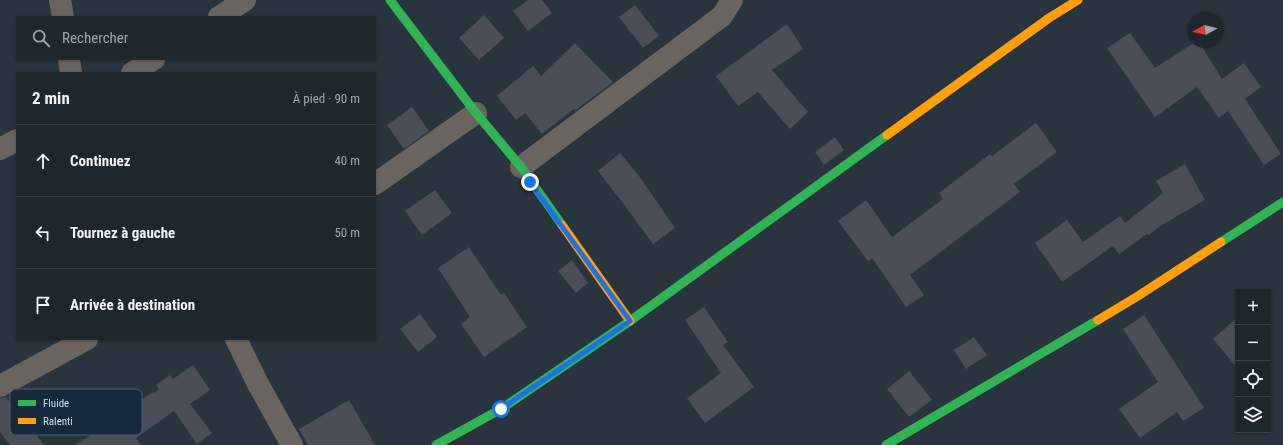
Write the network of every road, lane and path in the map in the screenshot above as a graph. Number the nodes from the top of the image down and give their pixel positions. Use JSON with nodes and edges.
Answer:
{"nodes":[{"id":1,"x":60,"y":0,"type":"edge"},
{"id":2,"x":245,"y":0,"type":"edge"},
{"id":3,"x":390,"y":0,"type":"edge"},
{"id":4,"x":732,"y":0,"type":"edge"},
{"id":5,"x":1078,"y":0,"type":"edge"},
{"id":6,"x":63,"y":16,"type":"edge"},
{"id":7,"x":220,"y":16,"type":"edge"},
{"id":8,"x":69,"y":60,"type":"edge"},
{"id":9,"x":152,"y":60,"type":"edge"},
{"id":10,"x":71,"y":72,"type":"edge"},
{"id":11,"x":134,"y":72,"type":"edge"},
{"id":12,"x":476,"y":113,"type":"junction"},
{"id":13,"x":16,"y":141,"type":"edge"},
{"id":14,"x":0,"y":149,"type":"edge"},
{"id":15,"x":521,"y":167,"type":"junction"},
{"id":16,"x":376,"y":183,"type":"edge"},
{"id":17,"x":1283,"y":202,"type":"edge"},
{"id":18,"x":630,"y":321,"type":"junction"},
{"id":19,"x":85,"y":340,"type":"edge"},
{"id":20,"x":236,"y":340,"type":"edge"},
{"id":21,"x":0,"y":386,"type":"edge"},
{"id":22,"x":292,"y":445,"type":"edge"},
{"id":23,"x":436,"y":445,"type":"edge"},
{"id":24,"x":886,"y":445,"type":"edge"}],
"edges":[{"from":1,"to":6,"type":"street"},
{"from":2,"to":7,"type":"street"},
{"from":3,"to":12,"type":"street"},
{"from":4,"to":15,"type":"street"},
{"from":5,"to":18,"type":"street"},
{"from":8,"to":10,"type":"street"},
{"from":9,"to":11,"type":"street"},
{"from":12,"to":15,"type":"street"},
{"from":12,"to":16,"type":"street"},
{"from":13,"to":14,"type":"street"},
{"from":15,"to":18,"type":"street"},
{"from":17,"to":24,"type":"street"},
{"from":18,"to":23,"type":"street"},
{"from":19,"to":21,"type":"street"},
{"from":20,"to":22,"type":"street"}]}
